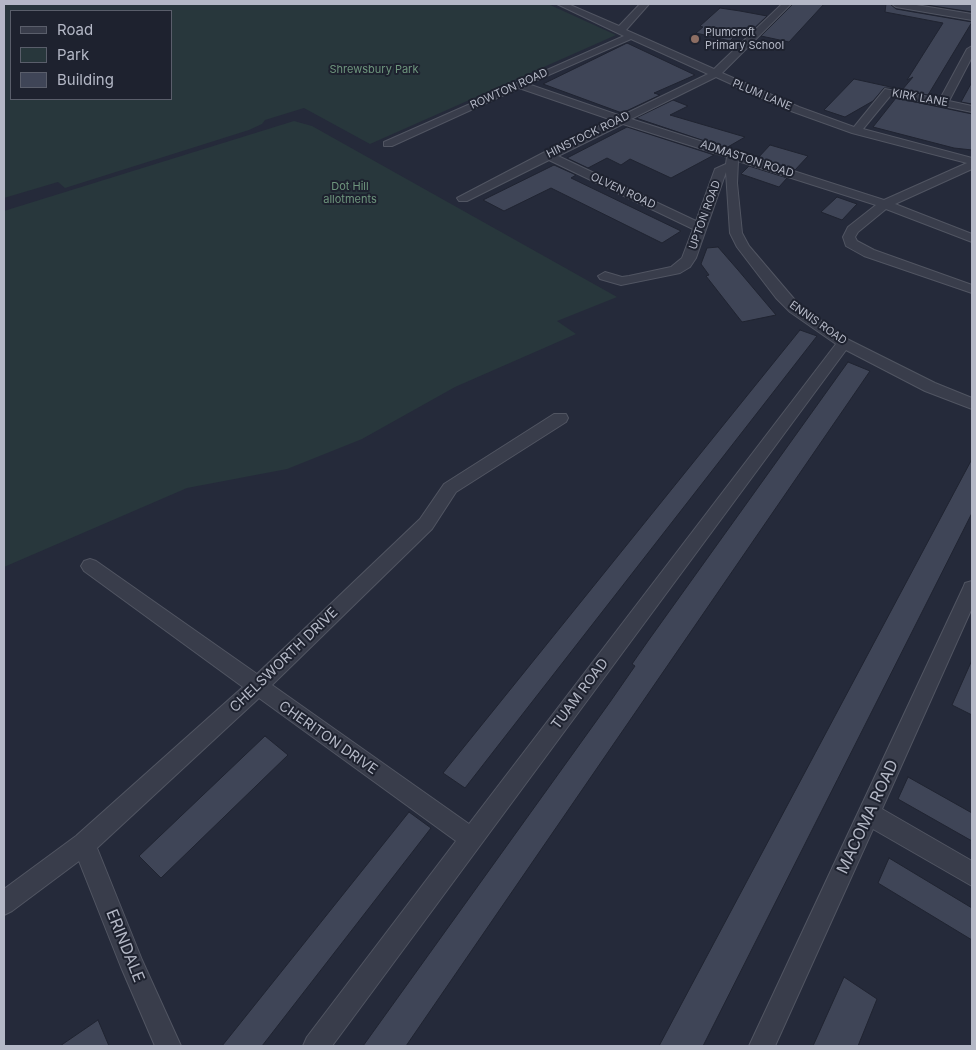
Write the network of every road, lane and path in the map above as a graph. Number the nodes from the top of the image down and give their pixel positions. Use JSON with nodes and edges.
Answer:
{"nodes":[{"id":1,"x":561,"y":4,"type":"edge"},
{"id":2,"x":645,"y":4,"type":"edge"},
{"id":3,"x":787,"y":4,"type":"edge"},
{"id":4,"x":896,"y":4,"type":"edge"},
{"id":5,"x":972,"y":17,"type":"edge"},
{"id":6,"x":618,"y":30,"type":"junction"},
{"id":7,"x":632,"y":36,"type":"junction"},
{"id":8,"x":972,"y":49,"type":"edge"},
{"id":9,"x":715,"y":74,"type":"junction"},
{"id":10,"x":520,"y":85,"type":"junction"},
{"id":11,"x":943,"y":102,"type":"junction"},
{"id":12,"x":972,"y":108,"type":"edge"},
{"id":13,"x":619,"y":119,"type":"junction"},
{"id":14,"x":856,"y":131,"type":"junction"},
{"id":15,"x":388,"y":144,"type":"dead end"},
{"id":16,"x":546,"y":155,"type":"junction"},
{"id":17,"x":733,"y":160,"type":"junction"},
{"id":18,"x":972,"y":161,"type":"edge"},
{"id":19,"x":972,"y":165,"type":"edge"},
{"id":20,"x":462,"y":198,"type":"dead end"},
{"id":21,"x":886,"y":204,"type":"junction"},
{"id":22,"x":699,"y":227,"type":"junction"},
{"id":23,"x":972,"y":238,"type":"edge"},
{"id":24,"x":605,"y":276,"type":"dead end"},
{"id":25,"x":972,"y":289,"type":"edge"},
{"id":26,"x":844,"y":343,"type":"junction"},
{"id":27,"x":972,"y":404,"type":"edge"},
{"id":28,"x":560,"y":418,"type":"dead end"},
{"id":29,"x":90,"y":566,"type":"dead end"},
{"id":30,"x":972,"y":588,"type":"edge"},
{"id":31,"x":257,"y":687,"type":"junction"},
{"id":32,"x":869,"y":814,"type":"junction"},
{"id":33,"x":470,"y":838,"type":"junction"},
{"id":34,"x":84,"y":844,"type":"junction"},
{"id":35,"x":972,"y":874,"type":"edge"},
{"id":36,"x":4,"y":903,"type":"edge"},
{"id":37,"x":168,"y":1046,"type":"edge"},
{"id":38,"x":316,"y":1046,"type":"edge"},
{"id":39,"x":762,"y":1046,"type":"edge"}],
"edges":[{"from":1,"to":6,"type":"street","name":"PLUM LANE"},
{"from":2,"to":6,"type":"street"},
{"from":3,"to":9,"type":"street","name":"HINSTOCK ROAD"},
{"from":4,"to":5,"type":"street"},
{"from":6,"to":7,"type":"street","name":"PLUM LANE"},
{"from":7,"to":9,"type":"street","name":"PLUM LANE"},
{"from":7,"to":10,"type":"street","name":"ROWTON ROAD"},
{"from":8,"to":11,"type":"street"},
{"from":9,"to":13,"type":"street","name":"HINSTOCK ROAD"},
{"from":9,"to":14,"type":"street","name":"PLUM LANE"},
{"from":10,"to":13,"type":"street","name":"ADMASTON ROAD"},
{"from":10,"to":15,"type":"street","name":"ROWTON ROAD"},
{"from":11,"to":12,"type":"street","name":"KIRK LANE"},
{"from":11,"to":14,"type":"street","name":"KIRK LANE"},
{"from":13,"to":16,"type":"street","name":"HINSTOCK ROAD"},
{"from":13,"to":17,"type":"street","name":"ADMASTON ROAD"},
{"from":14,"to":18,"type":"street","name":"PLUM LANE"},
{"from":16,"to":20,"type":"street","name":"HINSTOCK ROAD"},
{"from":16,"to":22,"type":"street","name":"OLVEN ROAD"},
{"from":17,"to":21,"type":"street","name":"ADMASTON ROAD"},
{"from":17,"to":22,"type":"street","name":"UPTON ROAD"},
{"from":17,"to":26,"type":"street","name":"ENNIS ROAD"},
{"from":19,"to":21,"type":"street"},
{"from":21,"to":23,"type":"street","name":"ADMASTON ROAD"},
{"from":21,"to":25,"type":"street"},
{"from":22,"to":24,"type":"street","name":"UPTON ROAD"},
{"from":26,"to":27,"type":"street","name":"ENNIS ROAD"},
{"from":26,"to":33,"type":"street","name":"TUAM ROAD"},
{"from":28,"to":31,"type":"street","name":"CHELSWORTH DRIVE"},
{"from":29,"to":31,"type":"street","name":"CHERITON DRIVE"},
{"from":30,"to":32,"type":"street","name":"MACOMA ROAD"},
{"from":31,"to":33,"type":"street","name":"CHERITON DRIVE"},
{"from":31,"to":34,"type":"street","name":"CHELSWORTH DRIVE"},
{"from":32,"to":35,"type":"street"},
{"from":32,"to":39,"type":"street","name":"MACOMA ROAD"},
{"from":33,"to":38,"type":"street","name":"TUAM ROAD"},
{"from":34,"to":36,"type":"street","name":"CHELSWORTH DRIVE"},
{"from":34,"to":37,"type":"street","name":"ERINDALE"}]}
